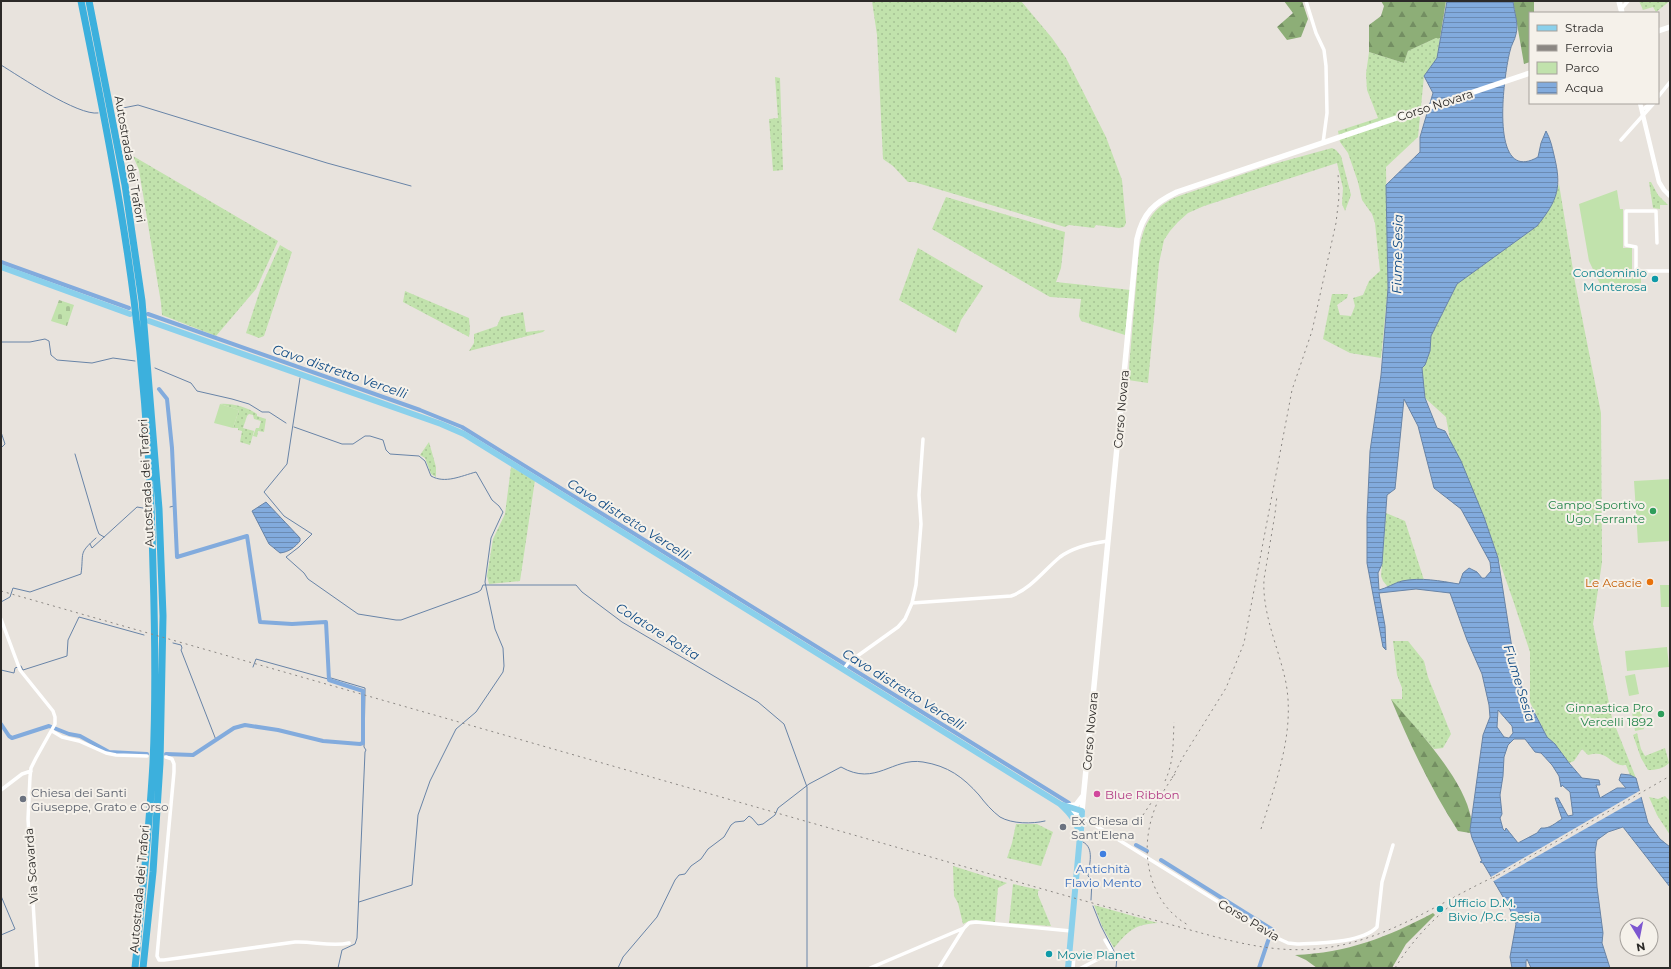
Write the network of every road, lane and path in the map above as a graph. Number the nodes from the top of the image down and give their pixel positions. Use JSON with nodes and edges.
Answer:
{"nodes":[{"id":1,"x":81,"y":1,"type":"edge"},
{"id":2,"x":89,"y":1,"type":"edge"},
{"id":3,"x":1306,"y":1,"type":"edge"},
{"id":4,"x":1619,"y":1,"type":"edge"},
{"id":5,"x":1628,"y":1,"type":"edge"},
{"id":6,"x":1621,"y":11,"type":"edge"},
{"id":7,"x":1670,"y":27,"type":"edge"},
{"id":8,"x":1659,"y":31,"type":"edge"},
{"id":9,"x":1529,"y":73,"type":"edge"},
{"id":10,"x":1670,"y":82,"type":"edge"},
{"id":11,"x":1659,"y":96,"type":"edge"},
{"id":12,"x":1640,"y":104,"type":"edge"},
{"id":13,"x":1652,"y":104,"type":"edge"},
{"id":14,"x":1642,"y":112,"type":"junction"},
{"id":15,"x":1621,"y":140,"type":"dead end"},
{"id":16,"x":1323,"y":144,"type":"junction"},
{"id":17,"x":1670,"y":196,"type":"edge"},
{"id":18,"x":1657,"y":243,"type":"dead end"},
{"id":19,"x":1,"y":267,"type":"edge"},
{"id":20,"x":1670,"y":271,"type":"edge"},
{"id":21,"x":130,"y":314,"type":"dead end"},
{"id":22,"x":149,"y":320,"type":"dead end"},
{"id":23,"x":923,"y":439,"type":"dead end"},
{"id":24,"x":1108,"y":542,"type":"junction"},
{"id":25,"x":912,"y":603,"type":"junction"},
{"id":26,"x":1,"y":619,"type":"edge"},
{"id":27,"x":844,"y":669,"type":"junction"},
{"id":28,"x":52,"y":731,"type":"junction"},
{"id":29,"x":147,"y":756,"type":"dead end"},
{"id":30,"x":166,"y":757,"type":"dead end"},
{"id":31,"x":156,"y":763,"type":"junction"},
{"id":32,"x":31,"y":771,"type":"junction"},
{"id":33,"x":1,"y":790,"type":"edge"},
{"id":34,"x":1084,"y":794,"type":"junction"},
{"id":35,"x":1068,"y":809,"type":"junction"},
{"id":36,"x":1082,"y":814,"type":"junction"},
{"id":37,"x":1080,"y":836,"type":"junction"},
{"id":38,"x":1393,"y":845,"type":"dead end"},
{"id":39,"x":964,"y":928,"type":"junction"},
{"id":40,"x":1072,"y":931,"type":"junction"},
{"id":41,"x":1105,"y":940,"type":"dead end"},
{"id":42,"x":349,"y":943,"type":"dead end"},
{"id":43,"x":1074,"y":956,"type":"dead end"},
{"id":44,"x":37,"y":968,"type":"edge"},
{"id":45,"x":135,"y":968,"type":"edge"},
{"id":46,"x":143,"y":968,"type":"edge"},
{"id":47,"x":870,"y":968,"type":"edge"},
{"id":48,"x":939,"y":968,"type":"edge"},
{"id":49,"x":1068,"y":968,"type":"edge"},
{"id":50,"x":1073,"y":968,"type":"edge"},
{"id":51,"x":1081,"y":968,"type":"edge"}],
"edges":[{"from":1,"to":31,"type":"highway","name":"Autostrada dei Trafori"},
{"from":2,"to":31,"type":"highway","name":"Autostrada dei Trafori"},
{"from":3,"to":16,"type":"street"},
{"from":4,"to":6,"type":"main road"},
{"from":5,"to":6,"type":"street"},
{"from":7,"to":8,"type":"main road"},
{"from":9,"to":16,"type":"main road","name":"Corso Novara"},
{"from":10,"to":11,"type":"street"},
{"from":12,"to":14,"type":"street"},
{"from":13,"to":14,"type":"street"},
{"from":14,"to":15,"type":"street"},
{"from":14,"to":17,"type":"street"},
{"from":16,"to":24,"type":"main road","name":"Corso Novara"},
{"from":18,"to":20,"type":"street"},
{"from":19,"to":21,"type":"main road"},
{"from":22,"to":27,"type":"main road"},
{"from":23,"to":25,"type":"street"},
{"from":24,"to":25,"type":"street"},
{"from":24,"to":34,"type":"main road","name":"Corso Novara"},
{"from":25,"to":27,"type":"street"},
{"from":26,"to":28,"type":"street","name":"Via Scavarda"},
{"from":27,"to":35,"type":"main road"},
{"from":28,"to":29,"type":"street"},
{"from":28,"to":32,"type":"street","name":"Via Scavarda"},
{"from":30,"to":42,"type":"street"},
{"from":31,"to":45,"type":"highway","name":"Autostrada dei Trafori"},
{"from":31,"to":46,"type":"highway","name":"Autostrada dei Trafori"},
{"from":32,"to":33,"type":"street"},
{"from":32,"to":44,"type":"street","name":"Via Scavarda"},
{"from":34,"to":35,"type":"main road"},
{"from":34,"to":36,"type":"main road","name":"Corso Novara"},
{"from":35,"to":36,"type":"main road"},
{"from":35,"to":37,"type":"main road"},
{"from":36,"to":37,"type":"main road","name":"Corso Novara"},
{"from":36,"to":38,"type":"street","name":"Corso Pavia"},
{"from":37,"to":40,"type":"main road","name":"Corso Novara"},
{"from":39,"to":40,"type":"street"},
{"from":39,"to":47,"type":"street"},
{"from":39,"to":48,"type":"street"},
{"from":40,"to":49,"type":"main road","name":"Corso Novara"},
{"from":41,"to":51,"type":"street"},
{"from":43,"to":50,"type":"street"}]}
